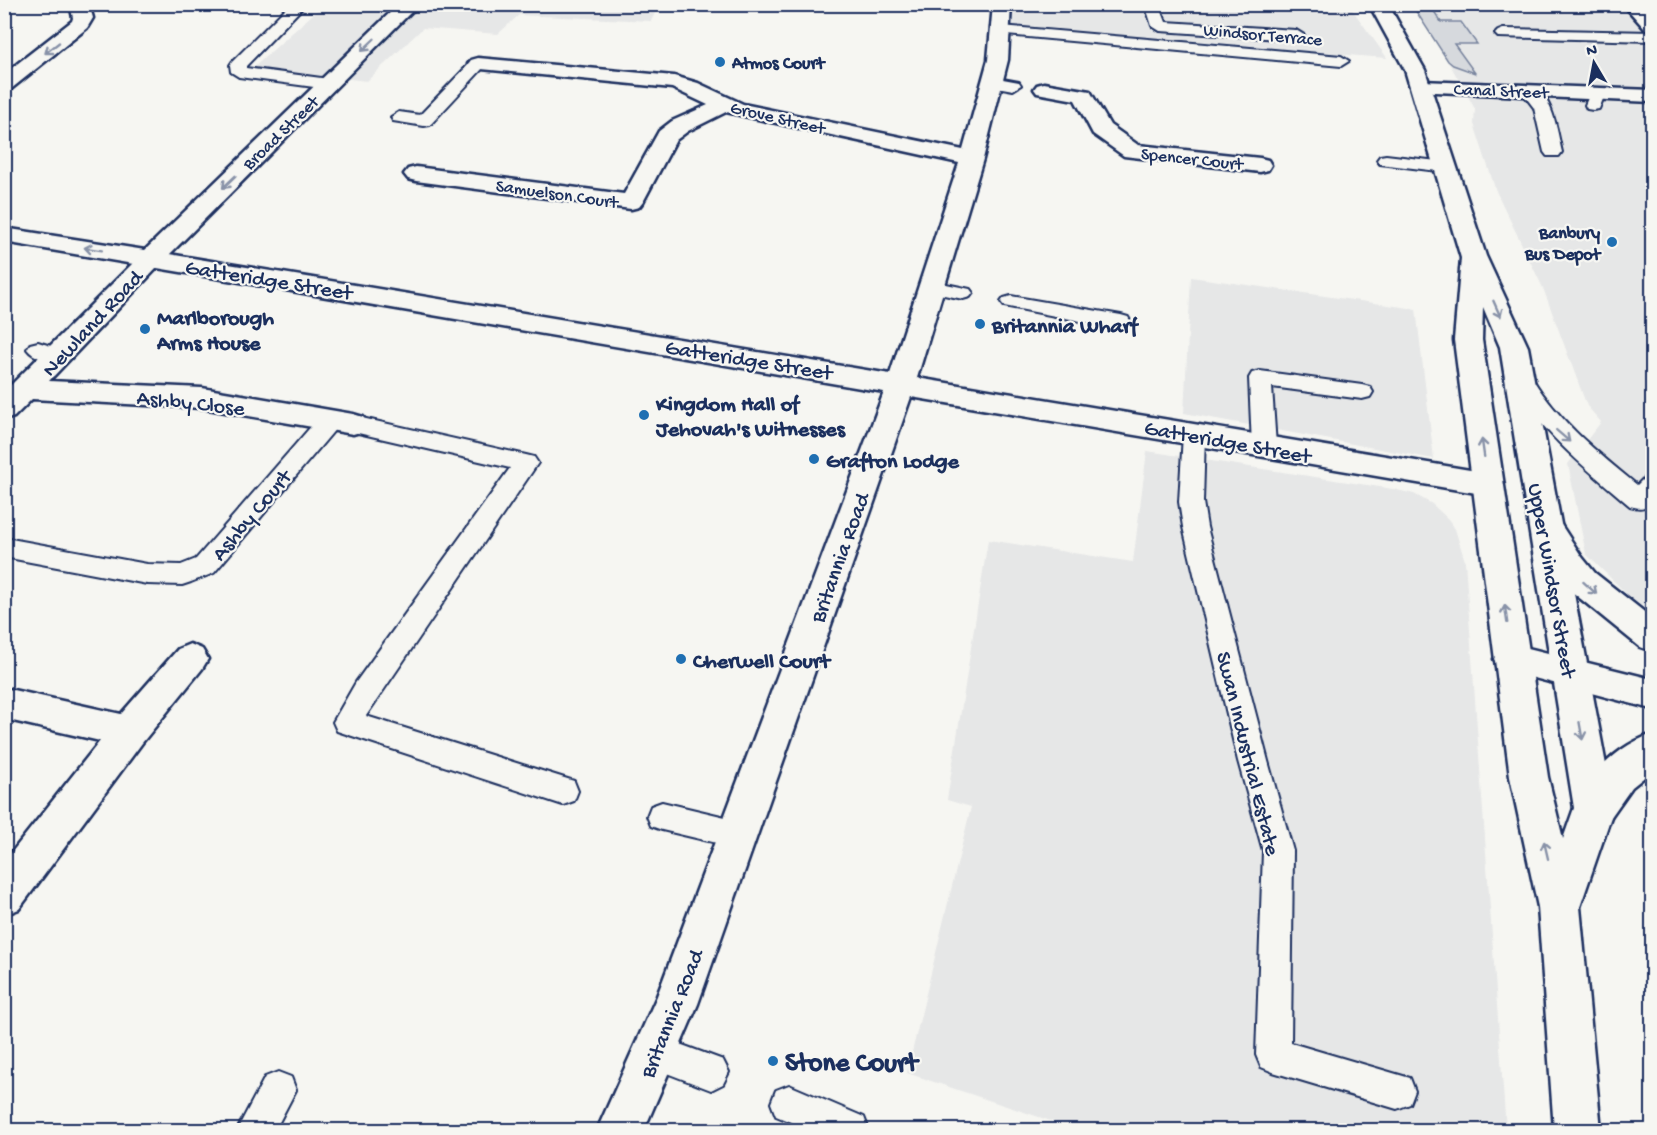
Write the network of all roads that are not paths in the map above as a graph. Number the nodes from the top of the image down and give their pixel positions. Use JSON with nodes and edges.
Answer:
{"nodes":[{"id":1,"x":79,"y":4,"type":"edge"},
{"id":2,"x":410,"y":4,"type":"edge"},
{"id":3,"x":1152,"y":4,"type":"edge"},
{"id":4,"x":1378,"y":4,"type":"edge"},
{"id":5,"x":296,"y":7,"type":"dead end"},
{"id":6,"x":1641,"y":8,"type":"edge"},
{"id":7,"x":1002,"y":18,"type":"edge"},
{"id":8,"x":1653,"y":25,"type":"edge"},
{"id":9,"x":1503,"y":34,"type":"dead end"},
{"id":10,"x":1296,"y":35,"type":"dead end"},
{"id":11,"x":1653,"y":37,"type":"edge"},
{"id":12,"x":1341,"y":61,"type":"dead end"},
{"id":13,"x":478,"y":64,"type":"joint"},
{"id":14,"x":329,"y":84,"type":"junction"},
{"id":15,"x":4,"y":85,"type":"edge"},
{"id":16,"x":1044,"y":89,"type":"dead end"},
{"id":17,"x":1529,"y":91,"type":"junction"},
{"id":18,"x":1424,"y":94,"type":"junction"},
{"id":19,"x":1653,"y":96,"type":"edge"},
{"id":20,"x":724,"y":105,"type":"junction"},
{"id":21,"x":399,"y":117,"type":"dead end"},
{"id":22,"x":1553,"y":152,"type":"dead end"},
{"id":23,"x":972,"y":159,"type":"junction"},
{"id":24,"x":1386,"y":160,"type":"dead end"},
{"id":25,"x":1260,"y":165,"type":"dead end"},
{"id":26,"x":1446,"y":167,"type":"junction"},
{"id":27,"x":416,"y":174,"type":"dead end"},
{"id":28,"x":4,"y":235,"type":"edge"},
{"id":29,"x":1473,"y":256,"type":"junction"},
{"id":30,"x":151,"y":259,"type":"junction"},
{"id":31,"x":1011,"y":302,"type":"dead end"},
{"id":32,"x":1121,"y":322,"type":"dead end"},
{"id":33,"x":1518,"y":372,"type":"junction"},
{"id":34,"x":901,"y":384,"type":"junction"},
{"id":35,"x":27,"y":389,"type":"junction"},
{"id":36,"x":1362,"y":392,"type":"dead end"},
{"id":37,"x":4,"y":410,"type":"edge"},
{"id":38,"x":341,"y":423,"type":"junction"},
{"id":39,"x":1194,"y":434,"type":"junction"},
{"id":40,"x":1264,"y":446,"type":"junction"},
{"id":41,"x":1488,"y":484,"type":"junction"},
{"id":42,"x":1646,"y":492,"type":"edge"},
{"id":43,"x":1545,"y":524,"type":"junction"},
{"id":44,"x":11,"y":549,"type":"dead end"},
{"id":45,"x":1653,"y":637,"type":"edge"},
{"id":46,"x":190,"y":659,"type":"dead end"},
{"id":47,"x":1512,"y":659,"type":"junction"},
{"id":48,"x":1570,"y":674,"type":"junction"},
{"id":49,"x":1653,"y":694,"type":"edge"},
{"id":50,"x":4,"y":704,"type":"edge"},
{"id":51,"x":129,"y":732,"type":"junction"},
{"id":52,"x":1653,"y":751,"type":"edge"},
{"id":53,"x":562,"y":791,"type":"dead end"},
{"id":54,"x":1594,"y":808,"type":"junction"},
{"id":55,"x":662,"y":816,"type":"dead end"},
{"id":56,"x":738,"y":834,"type":"junction"},
{"id":57,"x":4,"y":894,"type":"edge"},
{"id":58,"x":1560,"y":907,"type":"junction"},
{"id":59,"x":655,"y":1052,"type":"junction"},
{"id":60,"x":711,"y":1072,"type":"dead end"},
{"id":61,"x":278,"y":1090,"type":"dead end"},
{"id":62,"x":1397,"y":1091,"type":"dead end"},
{"id":63,"x":789,"y":1103,"type":"dead end"},
{"id":64,"x":255,"y":1131,"type":"edge"},
{"id":65,"x":620,"y":1131,"type":"edge"},
{"id":66,"x":851,"y":1131,"type":"edge"},
{"id":67,"x":1578,"y":1131,"type":"edge"}],
"edges":[{"from":1,"to":15,"type":"street","one_way":true},
{"from":2,"to":14,"type":"street","name":"Broad Street","one_way":true},
{"from":3,"to":10,"type":"lane"},
{"from":4,"to":18,"type":"street","name":"Upper Windsor Street"},
{"from":5,"to":14,"type":"lane"},
{"from":6,"to":8,"type":"street"},
{"from":7,"to":12,"type":"lane","name":"Windsor Terrace"},
{"from":7,"to":23,"type":"street","name":"Britannia Road"},
{"from":9,"to":11,"type":"lane"},
{"from":13,"to":20,"type":"street","name":"Grove Street"},
{"from":13,"to":21,"type":"lane"},
{"from":14,"to":30,"type":"street","name":"Broad Street","one_way":true},
{"from":16,"to":25,"type":"street","name":"Spencer Court"},
{"from":17,"to":18,"type":"street","name":"Canal Street"},
{"from":17,"to":19,"type":"street","name":"Canal Street"},
{"from":17,"to":22,"type":"lane"},
{"from":18,"to":26,"type":"street","name":"Upper Windsor Street"},
{"from":20,"to":23,"type":"street","name":"Grove Street"},
{"from":20,"to":27,"type":"street","name":"Samuelson Court"},
{"from":23,"to":34,"type":"street","name":"Britannia Road"},
{"from":24,"to":26,"type":"lane"},
{"from":26,"to":29,"type":"street","name":"Upper Windsor Street"},
{"from":30,"to":28,"type":"street","name":"Gatteridge Street","one_way":true},
{"from":29,"to":33,"type":"street","name":"Upper Windsor Street","one_way":true},
{"from":41,"to":29,"type":"street","name":"Upper Windsor Street","one_way":true},
{"from":30,"to":34,"type":"street","name":"Gatteridge Street"},
{"from":30,"to":35,"type":"street","name":"Newland Road"},
{"from":31,"to":32,"type":"lane"},
{"from":33,"to":42,"type":"lane","one_way":true},
{"from":33,"to":43,"type":"street","name":"Upper Windsor Street"},
{"from":34,"to":39,"type":"street","name":"Gatteridge Street"},
{"from":34,"to":56,"type":"street","name":"Britannia Road"},
{"from":35,"to":37,"type":"street","name":"Newland Road"},
{"from":35,"to":38,"type":"street","name":"Ashby Close"},
{"from":36,"to":40,"type":"lane"},
{"from":38,"to":44,"type":"lane","name":"Ashby Court"},
{"from":38,"to":53,"type":"lane"},
{"from":39,"to":40,"type":"street","name":"Gatteridge Street"},
{"from":39,"to":62,"type":"lane","name":"Swan Industrial Estate"},
{"from":40,"to":41,"type":"street","name":"Gatteridge Street"},
{"from":47,"to":41,"type":"street","name":"Upper Windsor Street","one_way":true},
{"from":43,"to":45,"type":"street","one_way":true},
{"from":43,"to":48,"type":"street","name":"Upper Windsor Street"},
{"from":46,"to":51,"type":"street"},
{"from":47,"to":48,"type":"street"},
{"from":58,"to":47,"type":"street","name":"Upper Windsor Street","one_way":true},
{"from":48,"to":49,"type":"street"},
{"from":48,"to":54,"type":"street","name":"Upper Windsor Street","one_way":true},
{"from":50,"to":51,"type":"street"},
{"from":51,"to":57,"type":"street"},
{"from":52,"to":54,"type":"street"},
{"from":54,"to":58,"type":"street","name":"Upper Windsor Street"},
{"from":55,"to":56,"type":"lane"},
{"from":56,"to":59,"type":"street","name":"Britannia Road"},
{"from":58,"to":67,"type":"street","name":"Upper Windsor Street"},
{"from":59,"to":60,"type":"lane"},
{"from":59,"to":65,"type":"street","name":"Britannia Road"},
{"from":61,"to":64,"type":"lane"},
{"from":63,"to":66,"type":"lane"}]}
